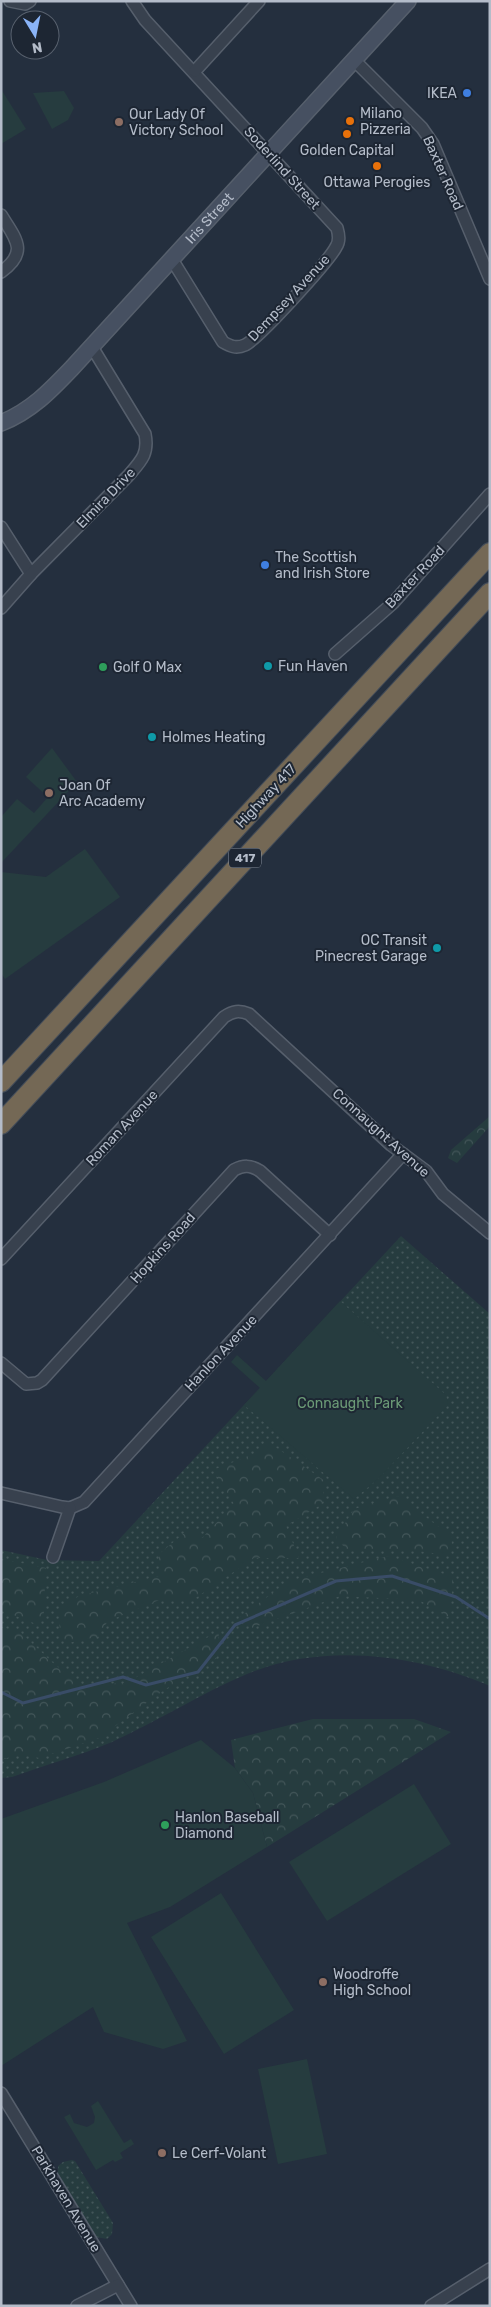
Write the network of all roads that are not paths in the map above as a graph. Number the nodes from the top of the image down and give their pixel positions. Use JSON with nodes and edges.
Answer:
{"nodes":[{"id":1,"x":10,"y":1,"type":"edge"},
{"id":2,"x":30,"y":1,"type":"edge"},
{"id":3,"x":132,"y":1,"type":"edge"},
{"id":4,"x":259,"y":1,"type":"edge"},
{"id":5,"x":408,"y":1,"type":"edge"},
{"id":6,"x":354,"y":60,"type":"junction"},
{"id":7,"x":195,"y":71,"type":"junction"},
{"id":8,"x":269,"y":155,"type":"junction"},
{"id":9,"x":1,"y":215,"type":"edge"},
{"id":10,"x":332,"y":223,"type":"joint"},
{"id":11,"x":171,"y":261,"type":"junction"},
{"id":12,"x":1,"y":272,"type":"edge"},
{"id":13,"x":490,"y":279,"type":"edge"},
{"id":14,"x":92,"y":347,"type":"junction"},
{"id":15,"x":1,"y":422,"type":"edge"},
{"id":16,"x":490,"y":494,"type":"edge"},
{"id":17,"x":1,"y":527,"type":"edge"},
{"id":18,"x":490,"y":553,"type":"edge"},
{"id":19,"x":31,"y":574,"type":"junction"},
{"id":20,"x":490,"y":593,"type":"edge"},
{"id":21,"x":1,"y":608,"type":"edge"},
{"id":22,"x":336,"y":654,"type":"dead end"},
{"id":23,"x":249,"y":1014,"type":"joint"},
{"id":24,"x":1,"y":1082,"type":"edge"},
{"id":25,"x":1,"y":1124,"type":"edge"},
{"id":26,"x":403,"y":1154,"type":"junction"},
{"id":27,"x":489,"y":1232,"type":"edge"},
{"id":28,"x":330,"y":1235,"type":"junction"},
{"id":29,"x":1,"y":1259,"type":"edge"},
{"id":30,"x":1,"y":1363,"type":"edge"},
{"id":31,"x":1,"y":1492,"type":"edge"},
{"id":32,"x":70,"y":1508,"type":"junction"},
{"id":33,"x":53,"y":1557,"type":"dead end"},
{"id":34,"x":1,"y":2093,"type":"edge"},
{"id":35,"x":490,"y":2269,"type":"edge"},
{"id":36,"x":118,"y":2285,"type":"junction"},
{"id":37,"x":77,"y":2306,"type":"edge"},
{"id":38,"x":131,"y":2306,"type":"edge"},
{"id":39,"x":431,"y":2306,"type":"edge"}],
"edges":[{"from":1,"to":2,"type":"street"},
{"from":3,"to":7,"type":"street","name":"Soderlind Street"},
{"from":4,"to":7,"type":"street"},
{"from":5,"to":6,"type":"street","name":"Iris Street"},
{"from":6,"to":8,"type":"street","name":"Iris Street"},
{"from":6,"to":13,"type":"street","name":"Baxter Road"},
{"from":7,"to":8,"type":"street","name":"Soderlind Street"},
{"from":8,"to":10,"type":"street","name":"Soderlind Street"},
{"from":8,"to":11,"type":"street","name":"Iris Street"},
{"from":9,"to":12,"type":"street"},
{"from":10,"to":11,"type":"street","name":"Dempsey Avenue"},
{"from":11,"to":14,"type":"street","name":"Iris Street"},
{"from":14,"to":15,"type":"street","name":"Iris Street"},
{"from":14,"to":19,"type":"street","name":"Elmira Drive"},
{"from":16,"to":22,"type":"street","name":"Baxter Road"},
{"from":17,"to":19,"type":"street"},
{"from":18,"to":24,"type":"highway","name":"Highway 417","number":"417"},
{"from":19,"to":21,"type":"street","name":"Elmira Drive"},
{"from":20,"to":25,"type":"highway","number":"417"},
{"from":23,"to":26,"type":"street","name":"Connaught Avenue"},
{"from":23,"to":29,"type":"street","name":"Roman Avenue"},
{"from":26,"to":27,"type":"street","name":"Connaught Avenue"},
{"from":26,"to":28,"type":"street","name":"Hanlon Avenue"},
{"from":28,"to":30,"type":"street","name":"Hopkins Road"},
{"from":28,"to":32,"type":"street","name":"Hanlon Avenue"},
{"from":31,"to":32,"type":"street"},
{"from":32,"to":33,"type":"street"},
{"from":34,"to":36,"type":"street","name":"Parkhaven Avenue"},
{"from":35,"to":39,"type":"street"},
{"from":36,"to":37,"type":"street"},
{"from":36,"to":38,"type":"street","name":"Parkhaven Avenue"}]}
